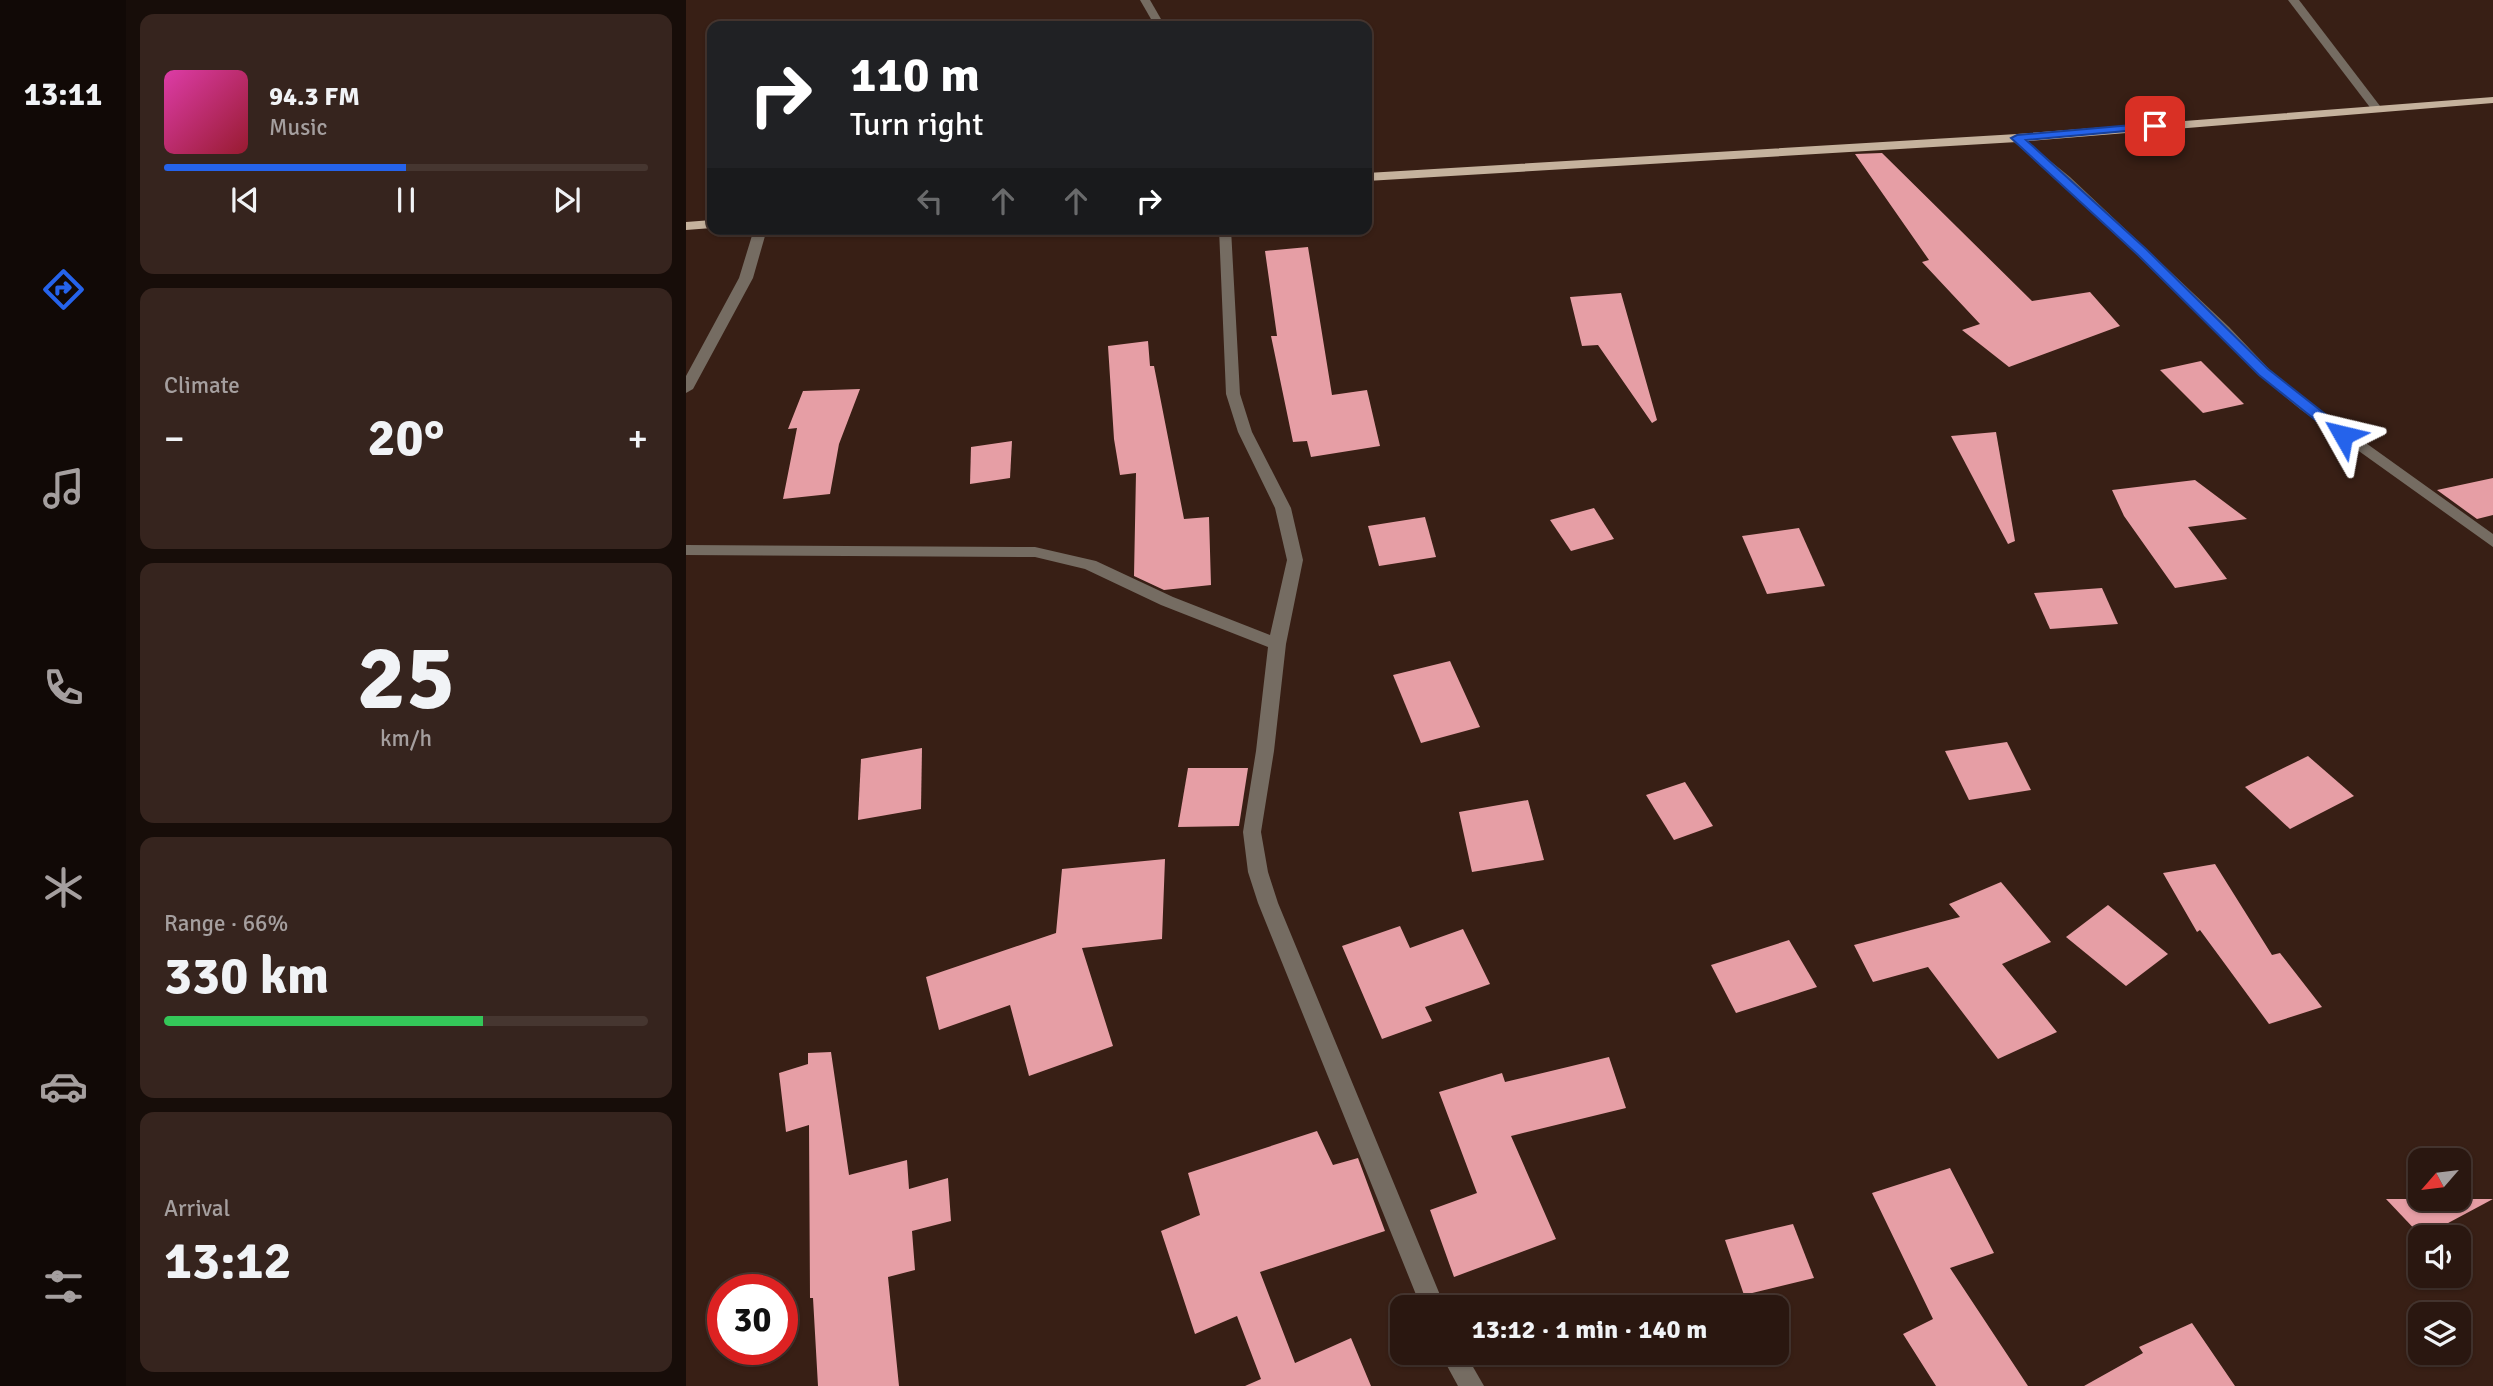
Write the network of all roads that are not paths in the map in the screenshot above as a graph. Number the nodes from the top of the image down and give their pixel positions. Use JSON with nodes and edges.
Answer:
{"nodes":[{"id":1,"x":1144,"y":0,"type":"edge"},
{"id":2,"x":2293,"y":0,"type":"edge"},
{"id":3,"x":1157,"y":21,"type":"edge"},
{"id":4,"x":2493,"y":100,"type":"edge"},
{"id":5,"x":2376,"y":108,"type":"junction"},
{"id":6,"x":2017,"y":138,"type":"junction"},
{"id":7,"x":1372,"y":177,"type":"edge"},
{"id":8,"x":707,"y":224,"type":"edge"},
{"id":9,"x":686,"y":226,"type":"edge"},
{"id":10,"x":759,"y":235,"type":"edge"},
{"id":11,"x":1225,"y":235,"type":"edge"},
{"id":12,"x":686,"y":388,"type":"edge"},
{"id":13,"x":2493,"y":542,"type":"edge"},
{"id":14,"x":686,"y":550,"type":"edge"},
{"id":15,"x":1277,"y":644,"type":"junction"},
{"id":16,"x":1428,"y":1295,"type":"edge"},
{"id":17,"x":1459,"y":1365,"type":"edge"},
{"id":18,"x":1472,"y":1386,"type":"edge"}],
"edges":[{"from":1,"to":3,"type":"street"},
{"from":2,"to":5,"type":"street"},
{"from":4,"to":5,"type":"main road"},
{"from":5,"to":6,"type":"main road"},
{"from":6,"to":7,"type":"main road"},
{"from":6,"to":13,"type":"street"},
{"from":8,"to":9,"type":"main road"},
{"from":10,"to":12,"type":"street"},
{"from":11,"to":15,"type":"street"},
{"from":14,"to":15,"type":"street"},
{"from":15,"to":16,"type":"street"},
{"from":17,"to":18,"type":"street"}]}
